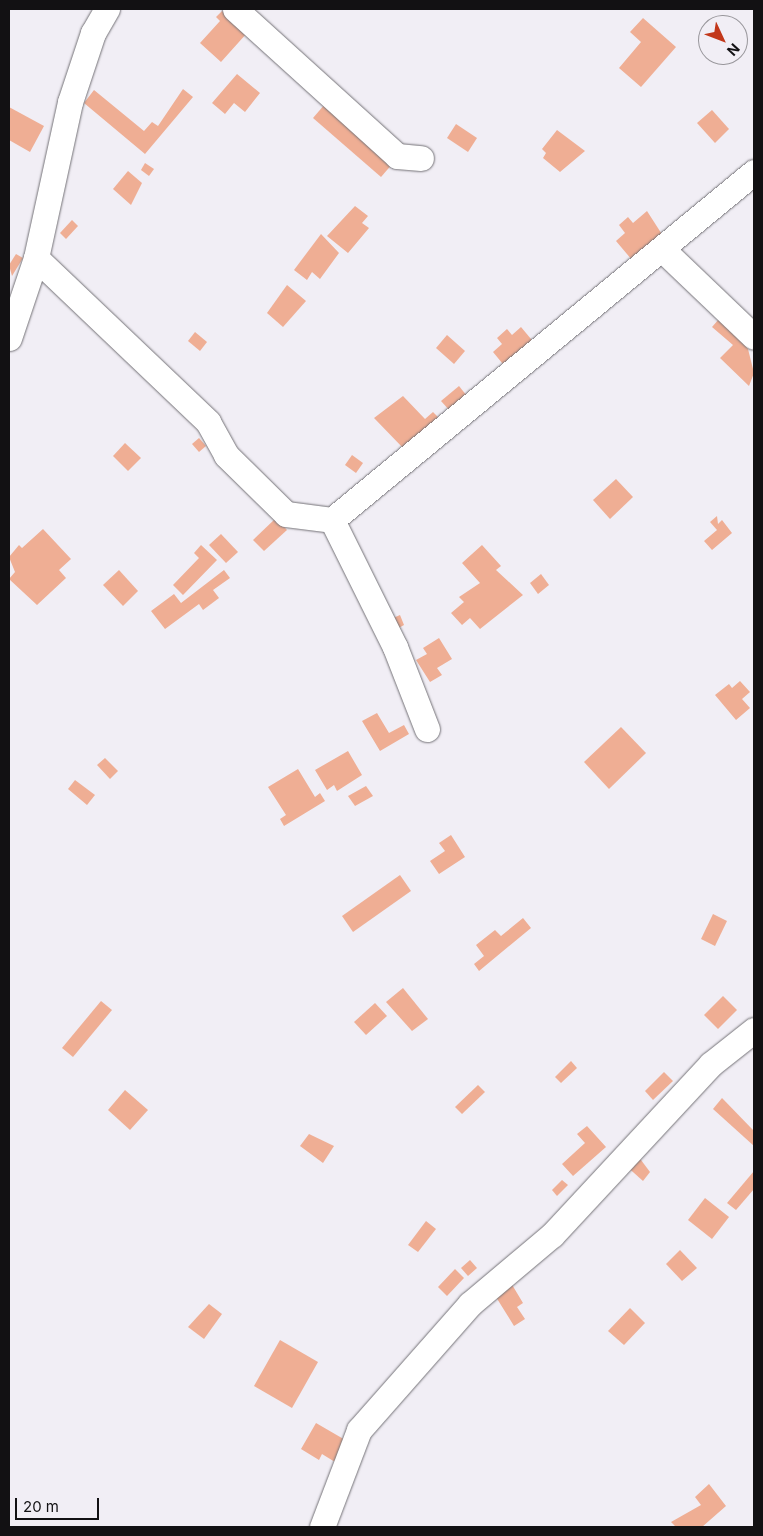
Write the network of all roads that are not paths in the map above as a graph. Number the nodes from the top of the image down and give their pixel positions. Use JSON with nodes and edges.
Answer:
{"nodes":[{"id":1,"x":107,"y":9,"type":"edge"},
{"id":2,"x":234,"y":9,"type":"edge"},
{"id":3,"x":420,"y":158,"type":"dead end"},
{"id":4,"x":754,"y":172,"type":"edge"},
{"id":5,"x":664,"y":251,"type":"junction"},
{"id":6,"x":36,"y":258,"type":"junction"},
{"id":7,"x":17,"y":290,"type":"edge"},
{"id":8,"x":754,"y":337,"type":"edge"},
{"id":9,"x":9,"y":338,"type":"edge"},
{"id":10,"x":332,"y":520,"type":"junction"},
{"id":11,"x":426,"y":729,"type":"dead end"},
{"id":12,"x":754,"y":1030,"type":"edge"},
{"id":13,"x":322,"y":1527,"type":"edge"}],
"edges":[{"from":1,"to":6,"type":"street"},
{"from":2,"to":3,"type":"street"},
{"from":4,"to":5,"type":"street"},
{"from":5,"to":8,"type":"street"},
{"from":5,"to":10,"type":"street"},
{"from":6,"to":7,"type":"street"},
{"from":6,"to":10,"type":"street"},
{"from":7,"to":9,"type":"street"},
{"from":10,"to":11,"type":"street"},
{"from":12,"to":13,"type":"street"}]}
